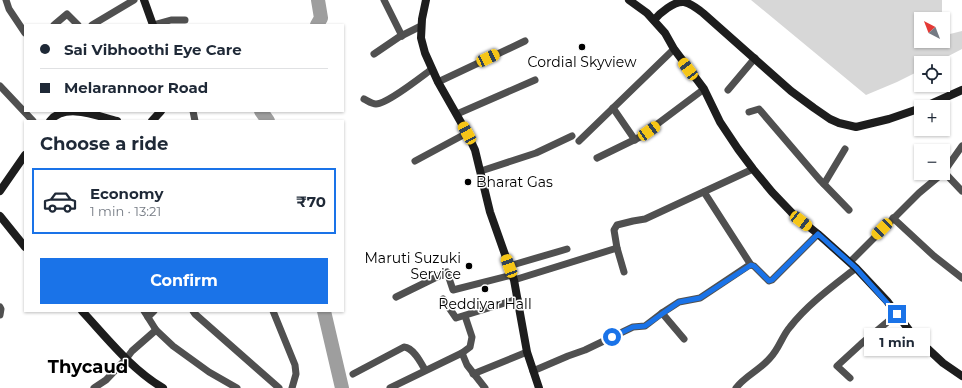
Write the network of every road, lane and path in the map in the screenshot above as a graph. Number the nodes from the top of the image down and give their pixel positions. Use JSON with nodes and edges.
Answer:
{"nodes":[{"id":1,"x":6,"y":0,"type":"edge"},
{"id":2,"x":134,"y":0,"type":"edge"},
{"id":3,"x":144,"y":0,"type":"edge"},
{"id":4,"x":384,"y":0,"type":"edge"},
{"id":5,"x":426,"y":0,"type":"edge"},
{"id":6,"x":629,"y":0,"type":"edge"},
{"id":7,"x":185,"y":20,"type":"dead end"},
{"id":8,"x":654,"y":20,"type":"junction"},
{"id":9,"x":55,"y":24,"type":"edge"},
{"id":10,"x":77,"y":24,"type":"edge"},
{"id":11,"x":94,"y":24,"type":"edge"},
{"id":12,"x":153,"y":24,"type":"edge"},
{"id":13,"x":157,"y":24,"type":"edge"},
{"id":14,"x":421,"y":26,"type":"junction"},
{"id":15,"x":24,"y":32,"type":"edge"},
{"id":16,"x":402,"y":36,"type":"junction"},
{"id":17,"x":525,"y":41,"type":"dead end"},
{"id":18,"x":674,"y":49,"type":"junction"},
{"id":19,"x":374,"y":54,"type":"dead end"},
{"id":20,"x":755,"y":58,"type":"junction"},
{"id":21,"x":432,"y":69,"type":"junction"},
{"id":22,"x":535,"y":80,"type":"dead end"},
{"id":23,"x":438,"y":82,"type":"junction"},
{"id":24,"x":0,"y":86,"type":"edge"},
{"id":25,"x":704,"y":89,"type":"junction"},
{"id":26,"x":728,"y":90,"type":"dead end"},
{"id":27,"x":962,"y":90,"type":"edge"},
{"id":28,"x":364,"y":99,"type":"dead end"},
{"id":29,"x":940,"y":100,"type":"edge"},
{"id":30,"x":613,"y":108,"type":"junction"},
{"id":31,"x":914,"y":110,"type":"edge"},
{"id":32,"x":24,"y":111,"type":"edge"},
{"id":33,"x":25,"y":112,"type":"edge"},
{"id":34,"x":60,"y":112,"type":"edge"},
{"id":35,"x":80,"y":112,"type":"edge"},
{"id":36,"x":160,"y":112,"type":"edge"},
{"id":37,"x":749,"y":112,"type":"dead end"},
{"id":38,"x":457,"y":114,"type":"junction"},
{"id":39,"x":32,"y":120,"type":"edge"},
{"id":40,"x":51,"y":120,"type":"edge"},
{"id":41,"x":113,"y":120,"type":"edge"},
{"id":42,"x":153,"y":120,"type":"edge"},
{"id":43,"x":467,"y":133,"type":"junction"},
{"id":44,"x":572,"y":136,"type":"dead end"},
{"id":45,"x":635,"y":140,"type":"junction"},
{"id":46,"x":579,"y":141,"type":"dead end"},
{"id":47,"x":962,"y":146,"type":"edge"},
{"id":48,"x":846,"y":149,"type":"dead end"},
{"id":49,"x":24,"y":156,"type":"edge"},
{"id":50,"x":954,"y":157,"type":"junction"},
{"id":51,"x":597,"y":158,"type":"dead end"},
{"id":52,"x":962,"y":158,"type":"edge"},
{"id":53,"x":416,"y":161,"type":"dead end"},
{"id":54,"x":950,"y":163,"type":"edge"},
{"id":55,"x":753,"y":170,"type":"junction"},
{"id":56,"x":481,"y":171,"type":"junction"},
{"id":57,"x":935,"y":180,"type":"edge"},
{"id":58,"x":950,"y":180,"type":"edge"},
{"id":59,"x":824,"y":184,"type":"junction"},
{"id":60,"x":0,"y":191,"type":"edge"},
{"id":61,"x":962,"y":191,"type":"edge"},
{"id":62,"x":704,"y":192,"type":"junction"},
{"id":63,"x":849,"y":210,"type":"dead end"},
{"id":64,"x":0,"y":216,"type":"edge"},
{"id":65,"x":893,"y":218,"type":"junction"},
{"id":66,"x":818,"y":234,"type":"junction"},
{"id":67,"x":24,"y":246,"type":"edge"},
{"id":68,"x":617,"y":248,"type":"junction"},
{"id":69,"x":567,"y":249,"type":"dead end"},
{"id":70,"x":751,"y":265,"type":"junction"},
{"id":71,"x":853,"y":265,"type":"junction"},
{"id":72,"x":624,"y":272,"type":"dead end"},
{"id":73,"x":512,"y":274,"type":"junction"},
{"id":74,"x":962,"y":278,"type":"edge"},
{"id":75,"x":396,"y":297,"type":"dead end"},
{"id":76,"x":443,"y":299,"type":"dead end"},
{"id":77,"x":518,"y":299,"type":"junction"},
{"id":78,"x":0,"y":307,"type":"edge"},
{"id":79,"x":83,"y":312,"type":"edge"},
{"id":80,"x":194,"y":312,"type":"edge"},
{"id":81,"x":273,"y":312,"type":"edge"},
{"id":82,"x":662,"y":313,"type":"junction"},
{"id":83,"x":146,"y":314,"type":"edge"},
{"id":84,"x":897,"y":314,"type":"junction"},
{"id":85,"x":0,"y":315,"type":"edge"},
{"id":86,"x":465,"y":316,"type":"junction"},
{"id":87,"x":156,"y":330,"type":"junction"},
{"id":88,"x":684,"y":339,"type":"dead end"},
{"id":89,"x":527,"y":352,"type":"junction"},
{"id":90,"x":462,"y":353,"type":"junction"},
{"id":91,"x":126,"y":359,"type":"junction"},
{"id":92,"x":425,"y":370,"type":"junction"},
{"id":93,"x":533,"y":371,"type":"junction"},
{"id":94,"x":353,"y":374,"type":"dead end"},
{"id":95,"x":473,"y":374,"type":"junction"},
{"id":96,"x":962,"y":376,"type":"edge"},
{"id":97,"x":850,"y":378,"type":"dead end"},
{"id":98,"x":94,"y":388,"type":"edge"},
{"id":99,"x":163,"y":388,"type":"edge"},
{"id":100,"x":237,"y":388,"type":"edge"},
{"id":101,"x":279,"y":388,"type":"edge"},
{"id":102,"x":292,"y":388,"type":"edge"},
{"id":103,"x":390,"y":388,"type":"edge"},
{"id":104,"x":483,"y":388,"type":"edge"},
{"id":105,"x":539,"y":388,"type":"edge"},
{"id":106,"x":736,"y":388,"type":"edge"}],
"edges":[{"from":1,"to":15,"type":"street"},
{"from":2,"to":11,"type":"street"},
{"from":3,"to":12,"type":"street"},
{"from":4,"to":16,"type":"street"},
{"from":5,"to":14,"type":"street"},
{"from":6,"to":8,"type":"street"},
{"from":7,"to":13,"type":"street"},
{"from":8,"to":18,"type":"street"},
{"from":8,"to":20,"type":"street"},
{"from":9,"to":10,"type":"street"},
{"from":14,"to":16,"type":"street"},
{"from":14,"to":21,"type":"street"},
{"from":16,"to":19,"type":"street"},
{"from":17,"to":23,"type":"street"},
{"from":18,"to":25,"type":"street"},
{"from":18,"to":30,"type":"street"},
{"from":20,"to":26,"type":"street"},
{"from":20,"to":31,"type":"street"},
{"from":21,"to":23,"type":"street"},
{"from":21,"to":28,"type":"street"},
{"from":22,"to":38,"type":"street"},
{"from":23,"to":38,"type":"street"},
{"from":24,"to":32,"type":"street"},
{"from":25,"to":45,"type":"street"},
{"from":25,"to":55,"type":"street"},
{"from":27,"to":29,"type":"street"},
{"from":30,"to":45,"type":"street"},
{"from":30,"to":46,"type":"street"},
{"from":33,"to":39,"type":"street"},
{"from":34,"to":40,"type":"street"},
{"from":35,"to":41,"type":"street"},
{"from":36,"to":42,"type":"street"},
{"from":37,"to":59,"type":"street"},
{"from":38,"to":43,"type":"street"},
{"from":43,"to":53,"type":"street"},
{"from":43,"to":56,"type":"street"},
{"from":44,"to":56,"type":"street"},
{"from":45,"to":51,"type":"street"},
{"from":47,"to":50,"type":"street"},
{"from":48,"to":59,"type":"street"},
{"from":49,"to":60,"type":"street"},
{"from":50,"to":52,"type":"street"},
{"from":50,"to":54,"type":"street"},
{"from":55,"to":62,"type":"street"},
{"from":55,"to":66,"type":"street"},
{"from":56,"to":73,"type":"street"},
{"from":57,"to":65,"type":"street"},
{"from":58,"to":61,"type":"street"},
{"from":59,"to":63,"type":"street"},
{"from":62,"to":68,"type":"street"},
{"from":62,"to":70,"type":"street"},
{"from":64,"to":67,"type":"street"},
{"from":65,"to":71,"type":"street"},
{"from":65,"to":74,"type":"street"},
{"from":66,"to":70,"type":"street"},
{"from":66,"to":71,"type":"street"},
{"from":68,"to":72,"type":"street"},
{"from":68,"to":73,"type":"street"},
{"from":69,"to":73,"type":"street"},
{"from":70,"to":82,"type":"street"},
{"from":71,"to":84,"type":"street"},
{"from":71,"to":106,"type":"street"},
{"from":73,"to":75,"type":"street"},
{"from":73,"to":77,"type":"street"},
{"from":76,"to":86,"type":"street"},
{"from":77,"to":86,"type":"street"},
{"from":77,"to":89,"type":"street"},
{"from":78,"to":85,"type":"street"},
{"from":79,"to":91,"type":"street"},
{"from":80,"to":101,"type":"street"},
{"from":81,"to":102,"type":"street"},
{"from":82,"to":88,"type":"street"},
{"from":82,"to":93,"type":"street"},
{"from":83,"to":87,"type":"street"},
{"from":84,"to":96,"type":"street"},
{"from":84,"to":97,"type":"street"},
{"from":86,"to":90,"type":"street"},
{"from":87,"to":91,"type":"street"},
{"from":87,"to":100,"type":"street"},
{"from":89,"to":93,"type":"street"},
{"from":89,"to":95,"type":"street"},
{"from":90,"to":92,"type":"street"},
{"from":90,"to":95,"type":"street"},
{"from":91,"to":98,"type":"street"},
{"from":91,"to":99,"type":"street"},
{"from":92,"to":94,"type":"street"},
{"from":92,"to":103,"type":"street"},
{"from":93,"to":105,"type":"street"},
{"from":95,"to":104,"type":"street"}]}
